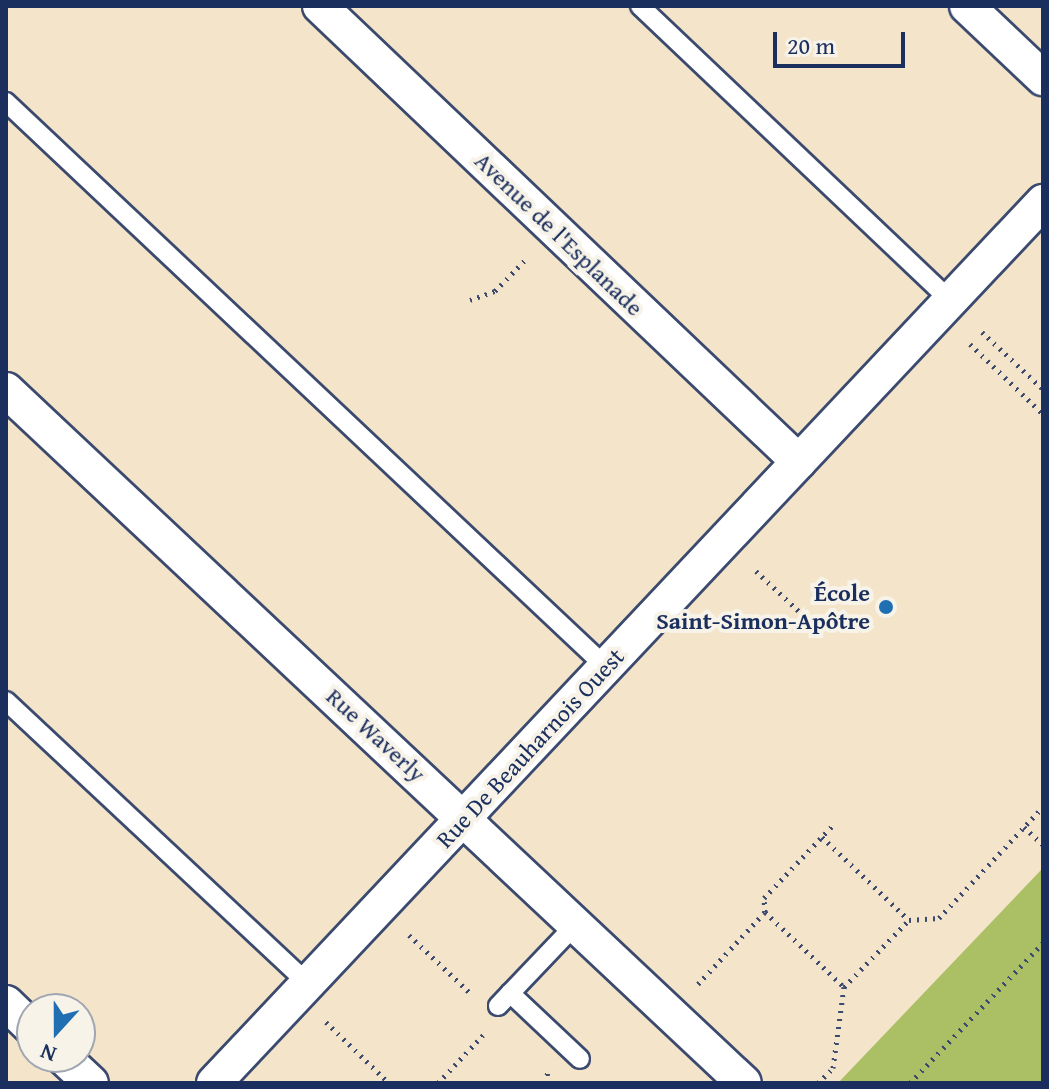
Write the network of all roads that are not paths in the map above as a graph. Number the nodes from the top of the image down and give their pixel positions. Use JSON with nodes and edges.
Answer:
{"nodes":[{"id":1,"x":320,"y":6,"type":"edge"},
{"id":2,"x":640,"y":6,"type":"edge"},
{"id":3,"x":967,"y":6,"type":"edge"},
{"id":4,"x":1043,"y":78,"type":"edge"},
{"id":5,"x":6,"y":102,"type":"edge"},
{"id":6,"x":1043,"y":202,"type":"edge"},
{"id":7,"x":951,"y":301,"type":"junction"},
{"id":8,"x":6,"y":390,"type":"edge"},
{"id":9,"x":799,"y":462,"type":"junction"},
{"id":10,"x":606,"y":667,"type":"junction"},
{"id":11,"x":6,"y":701,"type":"edge"},
{"id":12,"x":464,"y":817,"type":"junction"},
{"id":13,"x":576,"y":924,"type":"junction"},
{"id":14,"x":308,"y":984,"type":"junction"},
{"id":15,"x":580,"y":1059,"type":"dead end"},
{"id":16,"x":214,"y":1083,"type":"edge"},
{"id":17,"x":744,"y":1083,"type":"edge"}],
"edges":[{"from":1,"to":9,"type":"street","name":"Avenue de l'Esplanade"},
{"from":2,"to":7,"type":"lane"},
{"from":3,"to":4,"type":"street"},
{"from":5,"to":10,"type":"lane"},
{"from":6,"to":7,"type":"street","name":"Rue De Beauharnois Ouest"},
{"from":7,"to":9,"type":"street","name":"Rue De Beauharnois Ouest"},
{"from":8,"to":12,"type":"street","name":"Rue Waverly"},
{"from":9,"to":10,"type":"street","name":"Rue De Beauharnois Ouest"},
{"from":10,"to":12,"type":"street","name":"Rue De Beauharnois Ouest"},
{"from":11,"to":14,"type":"lane"},
{"from":12,"to":13,"type":"street","name":"Rue Waverly"},
{"from":12,"to":14,"type":"street","name":"Rue De Beauharnois Ouest"},
{"from":13,"to":15,"type":"lane"},
{"from":13,"to":17,"type":"street","name":"Rue Waverly"},
{"from":14,"to":16,"type":"street","name":"Rue De Beauharnois Ouest"}]}
